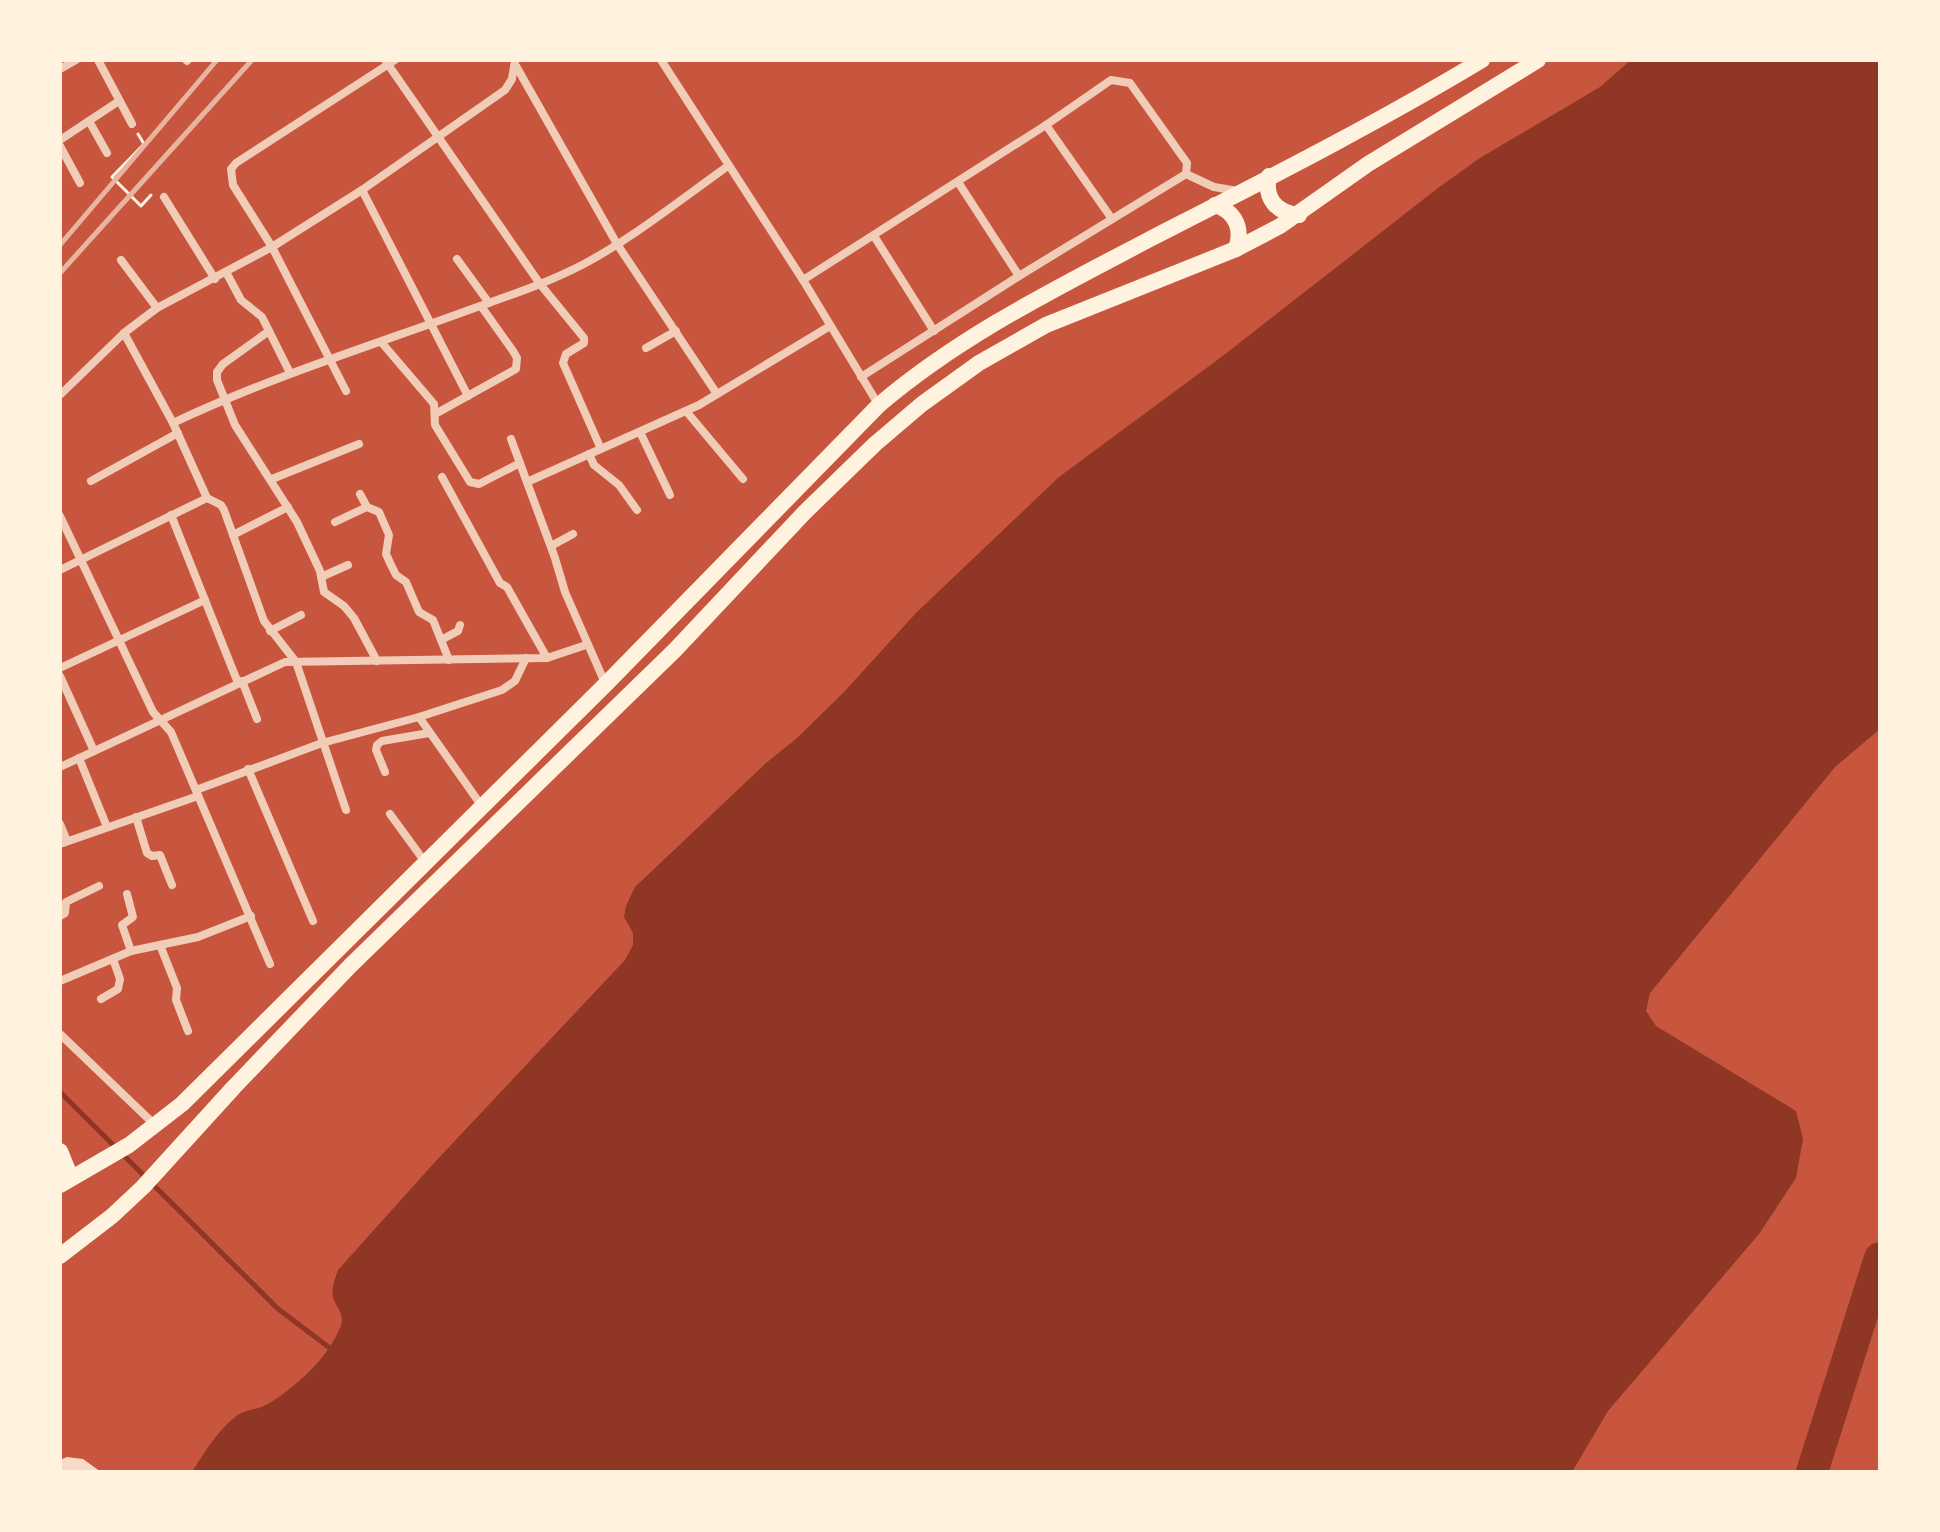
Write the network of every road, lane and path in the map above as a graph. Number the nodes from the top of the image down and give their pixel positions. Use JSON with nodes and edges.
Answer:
{"nodes":[{"id":1,"x":76,"y":60,"type":"edge"},
{"id":2,"x":98,"y":60,"type":"edge"},
{"id":3,"x":661,"y":60,"type":"edge"},
{"id":4,"x":1482,"y":60,"type":"edge"},
{"id":5,"x":1538,"y":60,"type":"edge"},
{"id":6,"x":389,"y":62,"type":"edge"},
{"id":7,"x":516,"y":63,"type":"edge"},
{"id":8,"x":60,"y":69,"type":"edge"},
{"id":9,"x":119,"y":101,"type":"junction"},
{"id":10,"x":89,"y":121,"type":"junction"},
{"id":11,"x":132,"y":124,"type":"dead end"},
{"id":12,"x":1046,"y":125,"type":"junction"},
{"id":13,"x":438,"y":137,"type":"junction"},
{"id":14,"x":60,"y":140,"type":"edge"},
{"id":15,"x":144,"y":144,"type":"dead end"},
{"id":16,"x":60,"y":146,"type":"edge"},
{"id":17,"x":107,"y":153,"type":"dead end"},
{"id":18,"x":728,"y":166,"type":"junction"},
{"id":19,"x":1186,"y":174,"type":"junction"},
{"id":20,"x":1269,"y":176,"type":"junction"},
{"id":21,"x":958,"y":182,"type":"junction"},
{"id":22,"x":80,"y":183,"type":"dead end"},
{"id":23,"x":157,"y":188,"type":"dead end"},
{"id":24,"x":362,"y":190,"type":"junction"},
{"id":25,"x":1241,"y":191,"type":"junction"},
{"id":26,"x":164,"y":197,"type":"dead end"},
{"id":27,"x":1215,"y":205,"type":"junction"},
{"id":28,"x":1299,"y":215,"type":"junction"},
{"id":29,"x":1112,"y":219,"type":"junction"},
{"id":30,"x":874,"y":236,"type":"junction"},
{"id":31,"x":617,"y":244,"type":"junction"},
{"id":32,"x":272,"y":247,"type":"junction"},
{"id":33,"x":1236,"y":249,"type":"junction"},
{"id":34,"x":457,"y":259,"type":"dead end"},
{"id":35,"x":121,"y":260,"type":"dead end"},
{"id":36,"x":226,"y":272,"type":"junction"},
{"id":37,"x":1019,"y":276,"type":"junction"},
{"id":38,"x":215,"y":279,"type":"junction"},
{"id":39,"x":803,"y":280,"type":"junction"},
{"id":40,"x":540,"y":284,"type":"junction"},
{"id":41,"x":485,"y":305,"type":"junction"},
{"id":42,"x":157,"y":308,"type":"junction"},
{"id":43,"x":432,"y":325,"type":"junction"},
{"id":44,"x":830,"y":326,"type":"junction"},
{"id":45,"x":269,"y":331,"type":"junction"},
{"id":46,"x":676,"y":331,"type":"junction"},
{"id":47,"x":934,"y":331,"type":"junction"},
{"id":48,"x":124,"y":333,"type":"junction"},
{"id":49,"x":382,"y":343,"type":"junction"},
{"id":50,"x":646,"y":348,"type":"dead end"},
{"id":51,"x":331,"y":359,"type":"junction"},
{"id":52,"x":290,"y":373,"type":"junction"},
{"id":53,"x":861,"y":377,"type":"junction"},
{"id":54,"x":346,"y":391,"type":"dead end"},
{"id":55,"x":717,"y":394,"type":"junction"},
{"id":56,"x":60,"y":395,"type":"edge"},
{"id":57,"x":468,"y":396,"type":"junction"},
{"id":58,"x":223,"y":399,"type":"junction"},
{"id":59,"x":879,"y":405,"type":"junction"},
{"id":60,"x":686,"y":411,"type":"junction"},
{"id":61,"x":437,"y":413,"type":"junction"},
{"id":62,"x":173,"y":423,"type":"junction"},
{"id":63,"x":640,"y":432,"type":"junction"},
{"id":64,"x":178,"y":433,"type":"junction"},
{"id":65,"x":511,"y":439,"type":"dead end"},
{"id":66,"x":359,"y":444,"type":"dead end"},
{"id":67,"x":601,"y":449,"type":"junction"},
{"id":68,"x":589,"y":454,"type":"junction"},
{"id":69,"x":520,"y":463,"type":"junction"},
{"id":70,"x":442,"y":477,"type":"dead end"},
{"id":71,"x":272,"y":479,"type":"junction"},
{"id":72,"x":743,"y":479,"type":"dead end"},
{"id":73,"x":91,"y":481,"type":"dead end"},
{"id":74,"x":527,"y":482,"type":"junction"},
{"id":75,"x":360,"y":494,"type":"dead end"},
{"id":76,"x":670,"y":495,"type":"dead end"},
{"id":77,"x":207,"y":498,"type":"junction"},
{"id":78,"x":288,"y":507,"type":"junction"},
{"id":79,"x":367,"y":507,"type":"junction"},
{"id":80,"x":637,"y":510,"type":"dead end"},
{"id":81,"x":171,"y":515,"type":"junction"},
{"id":82,"x":60,"y":516,"type":"edge"},
{"id":83,"x":335,"y":522,"type":"dead end"},
{"id":84,"x":573,"y":534,"type":"dead end"},
{"id":85,"x":233,"y":535,"type":"junction"},
{"id":86,"x":551,"y":546,"type":"junction"},
{"id":87,"x":81,"y":560,"type":"junction"},
{"id":88,"x":348,"y":565,"type":"dead end"},
{"id":89,"x":60,"y":570,"type":"edge"},
{"id":90,"x":321,"y":577,"type":"junction"},
{"id":91,"x":205,"y":600,"type":"junction"},
{"id":92,"x":301,"y":615,"type":"dead end"},
{"id":93,"x":460,"y":625,"type":"dead end"},
{"id":94,"x":270,"y":631,"type":"junction"},
{"id":95,"x":441,"y":640,"type":"junction"},
{"id":96,"x":119,"y":641,"type":"junction"},
{"id":97,"x":586,"y":645,"type":"junction"},
{"id":98,"x":526,"y":658,"type":"junction"},
{"id":99,"x":547,"y":658,"type":"junction"},
{"id":100,"x":449,"y":660,"type":"junction"},
{"id":101,"x":377,"y":661,"type":"junction"},
{"id":102,"x":296,"y":662,"type":"junction"},
{"id":103,"x":60,"y":668,"type":"edge"},
{"id":104,"x":60,"y":676,"type":"edge"},
{"id":105,"x":240,"y":682,"type":"junction"},
{"id":106,"x":606,"y":684,"type":"junction"},
{"id":107,"x":419,"y":717,"type":"junction"},
{"id":108,"x":257,"y":719,"type":"dead end"},
{"id":109,"x":158,"y":720,"type":"junction"},
{"id":110,"x":429,"y":733,"type":"junction"},
{"id":111,"x":322,"y":743,"type":"junction"},
{"id":112,"x":94,"y":751,"type":"junction"},
{"id":113,"x":79,"y":758,"type":"junction"},
{"id":114,"x":60,"y":767,"type":"edge"},
{"id":115,"x":248,"y":769,"type":"junction"},
{"id":116,"x":385,"y":772,"type":"dead end"},
{"id":117,"x":197,"y":793,"type":"junction"},
{"id":118,"x":481,"y":805,"type":"junction"},
{"id":119,"x":346,"y":810,"type":"dead end"},
{"id":120,"x":390,"y":814,"type":"dead end"},
{"id":121,"x":136,"y":817,"type":"junction"},
{"id":122,"x":60,"y":824,"type":"edge"},
{"id":123,"x":107,"y":827,"type":"junction"},
{"id":124,"x":64,"y":842,"type":"edge"},
{"id":125,"x":425,"y":862,"type":"junction"},
{"id":126,"x":172,"y":885,"type":"dead end"},
{"id":127,"x":99,"y":886,"type":"dead end"},
{"id":128,"x":127,"y":894,"type":"dead end"},
{"id":129,"x":60,"y":916,"type":"edge"},
{"id":130,"x":251,"y":916,"type":"junction"},
{"id":131,"x":313,"y":921,"type":"dead end"},
{"id":132,"x":160,"y":945,"type":"junction"},
{"id":133,"x":131,"y":951,"type":"junction"},
{"id":134,"x":113,"y":959,"type":"junction"},
{"id":135,"x":270,"y":964,"type":"dead end"},
{"id":136,"x":60,"y":981,"type":"edge"},
{"id":137,"x":101,"y":999,"type":"dead end"},
{"id":138,"x":188,"y":1031,"type":"dead end"},
{"id":139,"x":60,"y":1034,"type":"edge"},
{"id":140,"x":156,"y":1125,"type":"junction"},
{"id":141,"x":60,"y":1151,"type":"edge"},
{"id":142,"x":66,"y":1181,"type":"edge"},
{"id":143,"x":60,"y":1256,"type":"edge"}],
"edges":[{"from":1,"to":8,"type":"street"},
{"from":2,"to":9,"type":"street"},
{"from":3,"to":18,"type":"street"},
{"from":4,"to":20,"type":"highway"},
{"from":5,"to":28,"type":"highway"},
{"from":6,"to":13,"type":"street"},
{"from":6,"to":32,"type":"street"},
{"from":7,"to":13,"type":"street"},
{"from":7,"to":31,"type":"street"},
{"from":9,"to":10,"type":"street"},
{"from":9,"to":11,"type":"street"},
{"from":10,"to":14,"type":"street"},
{"from":10,"to":17,"type":"street"},
{"from":12,"to":19,"type":"street"},
{"from":12,"to":21,"type":"street"},
{"from":12,"to":29,"type":"street"},
{"from":13,"to":24,"type":"street"},
{"from":13,"to":40,"type":"street"},
{"from":15,"to":23,"type":"path"},
{"from":16,"to":22,"type":"street"},
{"from":18,"to":31,"type":"street"},
{"from":18,"to":39,"type":"street"},
{"from":19,"to":25,"type":"street"},
{"from":19,"to":29,"type":"street"},
{"from":20,"to":25,"type":"highway"},
{"from":20,"to":28,"type":"highway"},
{"from":21,"to":30,"type":"street"},
{"from":21,"to":37,"type":"street"},
{"from":24,"to":32,"type":"street"},
{"from":24,"to":43,"type":"street"},
{"from":25,"to":27,"type":"highway"},
{"from":26,"to":38,"type":"street"},
{"from":27,"to":33,"type":"highway"},
{"from":27,"to":59,"type":"highway"},
{"from":28,"to":33,"type":"highway"},
{"from":29,"to":37,"type":"street"},
{"from":30,"to":39,"type":"street"},
{"from":30,"to":47,"type":"street"},
{"from":31,"to":40,"type":"street"},
{"from":31,"to":46,"type":"street"},
{"from":32,"to":36,"type":"street"},
{"from":32,"to":51,"type":"street"},
{"from":33,"to":143,"type":"highway"},
{"from":34,"to":41,"type":"street"},
{"from":35,"to":42,"type":"street"},
{"from":36,"to":38,"type":"street"},
{"from":36,"to":45,"type":"street"},
{"from":37,"to":47,"type":"street"},
{"from":38,"to":42,"type":"street"},
{"from":39,"to":44,"type":"street"},
{"from":40,"to":41,"type":"street"},
{"from":40,"to":67,"type":"street"},
{"from":41,"to":43,"type":"street"},
{"from":41,"to":57,"type":"street"},
{"from":42,"to":48,"type":"street"},
{"from":43,"to":49,"type":"street"},
{"from":43,"to":57,"type":"street"},
{"from":44,"to":53,"type":"street"},
{"from":44,"to":55,"type":"street"},
{"from":45,"to":52,"type":"street"},
{"from":45,"to":58,"type":"street"},
{"from":46,"to":50,"type":"street"},
{"from":46,"to":55,"type":"street"},
{"from":47,"to":53,"type":"street"},
{"from":48,"to":56,"type":"street"},
{"from":48,"to":62,"type":"street"},
{"from":49,"to":51,"type":"street"},
{"from":49,"to":61,"type":"street"},
{"from":51,"to":52,"type":"street"},
{"from":51,"to":54,"type":"street"},
{"from":52,"to":58,"type":"street"},
{"from":53,"to":59,"type":"street"},
{"from":55,"to":60,"type":"street"},
{"from":57,"to":61,"type":"street"},
{"from":58,"to":62,"type":"street"},
{"from":58,"to":71,"type":"street"},
{"from":59,"to":106,"type":"highway"},
{"from":60,"to":63,"type":"street"},
{"from":60,"to":72,"type":"street"},
{"from":61,"to":69,"type":"street"},
{"from":62,"to":64,"type":"street"},
{"from":63,"to":67,"type":"street"},
{"from":63,"to":76,"type":"street"},
{"from":64,"to":73,"type":"street"},
{"from":64,"to":77,"type":"street"},
{"from":65,"to":69,"type":"street"},
{"from":66,"to":71,"type":"street"},
{"from":67,"to":68,"type":"street"},
{"from":68,"to":74,"type":"street"},
{"from":68,"to":80,"type":"street"},
{"from":69,"to":74,"type":"street"},
{"from":70,"to":99,"type":"street"},
{"from":71,"to":78,"type":"street"},
{"from":74,"to":86,"type":"street"},
{"from":75,"to":79,"type":"street"},
{"from":77,"to":81,"type":"street"},
{"from":77,"to":85,"type":"street"},
{"from":78,"to":85,"type":"street"},
{"from":78,"to":90,"type":"street"},
{"from":79,"to":83,"type":"street"},
{"from":79,"to":95,"type":"street"},
{"from":81,"to":87,"type":"street"},
{"from":81,"to":91,"type":"street"},
{"from":82,"to":87,"type":"street"},
{"from":84,"to":86,"type":"street"},
{"from":85,"to":94,"type":"street"},
{"from":86,"to":97,"type":"street"},
{"from":87,"to":89,"type":"street"},
{"from":87,"to":96,"type":"street"},
{"from":88,"to":90,"type":"street"},
{"from":90,"to":101,"type":"street"},
{"from":91,"to":96,"type":"street"},
{"from":91,"to":105,"type":"street"},
{"from":92,"to":94,"type":"street"},
{"from":93,"to":95,"type":"street"},
{"from":94,"to":102,"type":"street"},
{"from":95,"to":100,"type":"street"},
{"from":96,"to":103,"type":"street"},
{"from":96,"to":109,"type":"street"},
{"from":97,"to":99,"type":"street"},
{"from":97,"to":106,"type":"street"},
{"from":98,"to":99,"type":"street"},
{"from":98,"to":100,"type":"street"},
{"from":98,"to":107,"type":"street"},
{"from":100,"to":101,"type":"street"},
{"from":101,"to":102,"type":"street"},
{"from":102,"to":105,"type":"street"},
{"from":102,"to":111,"type":"street"},
{"from":104,"to":112,"type":"street"},
{"from":105,"to":108,"type":"street"},
{"from":105,"to":109,"type":"street"},
{"from":106,"to":118,"type":"highway"},
{"from":107,"to":110,"type":"street"},
{"from":107,"to":111,"type":"street"},
{"from":109,"to":112,"type":"street"},
{"from":109,"to":117,"type":"street"},
{"from":110,"to":116,"type":"street"},
{"from":110,"to":118,"type":"street"},
{"from":111,"to":115,"type":"street"},
{"from":111,"to":119,"type":"street"},
{"from":112,"to":113,"type":"street"},
{"from":113,"to":114,"type":"street"},
{"from":113,"to":123,"type":"street"},
{"from":115,"to":117,"type":"street"},
{"from":115,"to":131,"type":"street"},
{"from":117,"to":121,"type":"street"},
{"from":117,"to":130,"type":"street"},
{"from":118,"to":125,"type":"highway"},
{"from":120,"to":125,"type":"street"},
{"from":121,"to":123,"type":"street"},
{"from":121,"to":126,"type":"street"},
{"from":122,"to":124,"type":"street"},
{"from":123,"to":124,"type":"street"},
{"from":125,"to":140,"type":"highway"},
{"from":127,"to":129,"type":"street"},
{"from":128,"to":133,"type":"street"},
{"from":130,"to":132,"type":"street"},
{"from":130,"to":135,"type":"street"},
{"from":132,"to":133,"type":"street"},
{"from":132,"to":138,"type":"street"},
{"from":133,"to":134,"type":"street"},
{"from":134,"to":136,"type":"street"},
{"from":134,"to":137,"type":"street"},
{"from":139,"to":140,"type":"street"},
{"from":140,"to":142,"type":"highway"},
{"from":141,"to":142,"type":"highway"}]}
